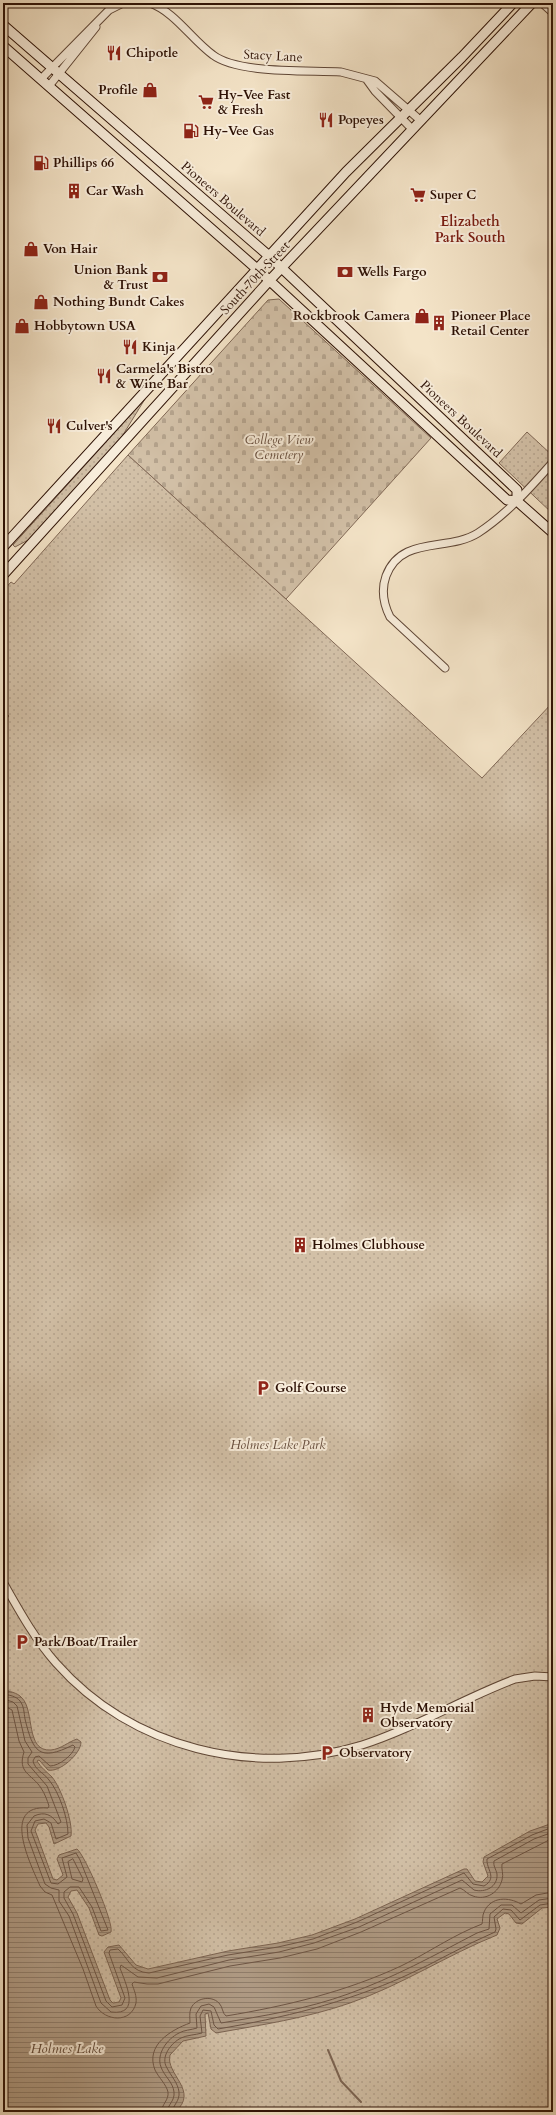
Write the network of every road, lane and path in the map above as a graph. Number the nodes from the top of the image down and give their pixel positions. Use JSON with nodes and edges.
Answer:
{"nodes":[{"id":1,"x":123,"y":3,"type":"edge"},
{"id":2,"x":150,"y":3,"type":"edge"},
{"id":3,"x":513,"y":3,"type":"edge"},
{"id":4,"x":532,"y":3,"type":"edge"},
{"id":5,"x":542,"y":3,"type":"edge"},
{"id":6,"x":553,"y":13,"type":"edge"},
{"id":7,"x":103,"y":17,"type":"junction"},
{"id":8,"x":3,"y":25,"type":"edge"},
{"id":9,"x":3,"y":46,"type":"edge"},
{"id":10,"x":52,"y":68,"type":"junction"},
{"id":11,"x":60,"y":75,"type":"junction"},
{"id":12,"x":41,"y":79,"type":"junction"},
{"id":13,"x":367,"y":80,"type":"junction"},
{"id":14,"x":49,"y":86,"type":"junction"},
{"id":15,"x":408,"y":110,"type":"junction"},
{"id":16,"x":400,"y":118,"type":"junction"},
{"id":17,"x":420,"y":120,"type":"junction"},
{"id":18,"x":412,"y":129,"type":"junction"},
{"id":19,"x":269,"y":256,"type":"junction"},
{"id":20,"x":281,"y":268,"type":"junction"},
{"id":21,"x":257,"y":269,"type":"junction"},
{"id":22,"x":269,"y":281,"type":"junction"},
{"id":23,"x":553,"y":462,"type":"edge"},
{"id":24,"x":517,"y":500,"type":"junction"},
{"id":25,"x":553,"y":533,"type":"edge"},
{"id":26,"x":3,"y":547,"type":"edge"},
{"id":27,"x":3,"y":575,"type":"edge"},
{"id":28,"x":445,"y":668,"type":"dead end"},
{"id":29,"x":3,"y":1582,"type":"edge"},
{"id":30,"x":553,"y":1677,"type":"edge"}],
"edges":[{"from":1,"to":7,"type":"street"},
{"from":2,"to":13,"type":"street","name":"Stacy Lane"},
{"from":3,"to":15,"type":"main road","name":"South 70th Street"},
{"from":4,"to":17,"type":"main road","name":"South 70th Street"},
{"from":5,"to":6,"type":"street"},
{"from":7,"to":10,"type":"street"},
{"from":7,"to":11,"type":"street"},
{"from":8,"to":10,"type":"main road","name":"Pioneers Boulevard"},
{"from":9,"to":12,"type":"main road","name":"Pioneers Boulevard"},
{"from":10,"to":11,"type":"main road","name":"Pioneers Boulevard"},
{"from":10,"to":12,"type":"street"},
{"from":11,"to":14,"type":"street"},
{"from":11,"to":19,"type":"main road","name":"Pioneers Boulevard"},
{"from":12,"to":14,"type":"main road","name":"Pioneers Boulevard"},
{"from":13,"to":15,"type":"street","name":"Stacy Lane"},
{"from":13,"to":16,"type":"street"},
{"from":14,"to":21,"type":"main road","name":"Pioneers Boulevard"},
{"from":15,"to":16,"type":"main road","name":"South 70th Street"},
{"from":15,"to":17,"type":"street","name":"Stacy Lane"},
{"from":16,"to":18,"type":"street"},
{"from":16,"to":19,"type":"main road","name":"South 70th Street"},
{"from":17,"to":18,"type":"main road","name":"South 70th Street"},
{"from":18,"to":20,"type":"main road","name":"South 70th Street"},
{"from":19,"to":20,"type":"main road","name":"Pioneers Boulevard"},
{"from":19,"to":21,"type":"main road","name":"South 70th Street"},
{"from":20,"to":22,"type":"main road","name":"South 70th Street"},
{"from":20,"to":24,"type":"main road","name":"Pioneers Boulevard"},
{"from":21,"to":22,"type":"main road","name":"Pioneers Boulevard"},
{"from":21,"to":26,"type":"main road","name":"South 70th Street"},
{"from":22,"to":24,"type":"main road","name":"Pioneers Boulevard"},
{"from":22,"to":27,"type":"main road","name":"South 70th Street"},
{"from":23,"to":24,"type":"street"},
{"from":24,"to":25,"type":"main road","name":"Pioneers Boulevard"},
{"from":24,"to":28,"type":"street"},
{"from":29,"to":30,"type":"street"}]}
